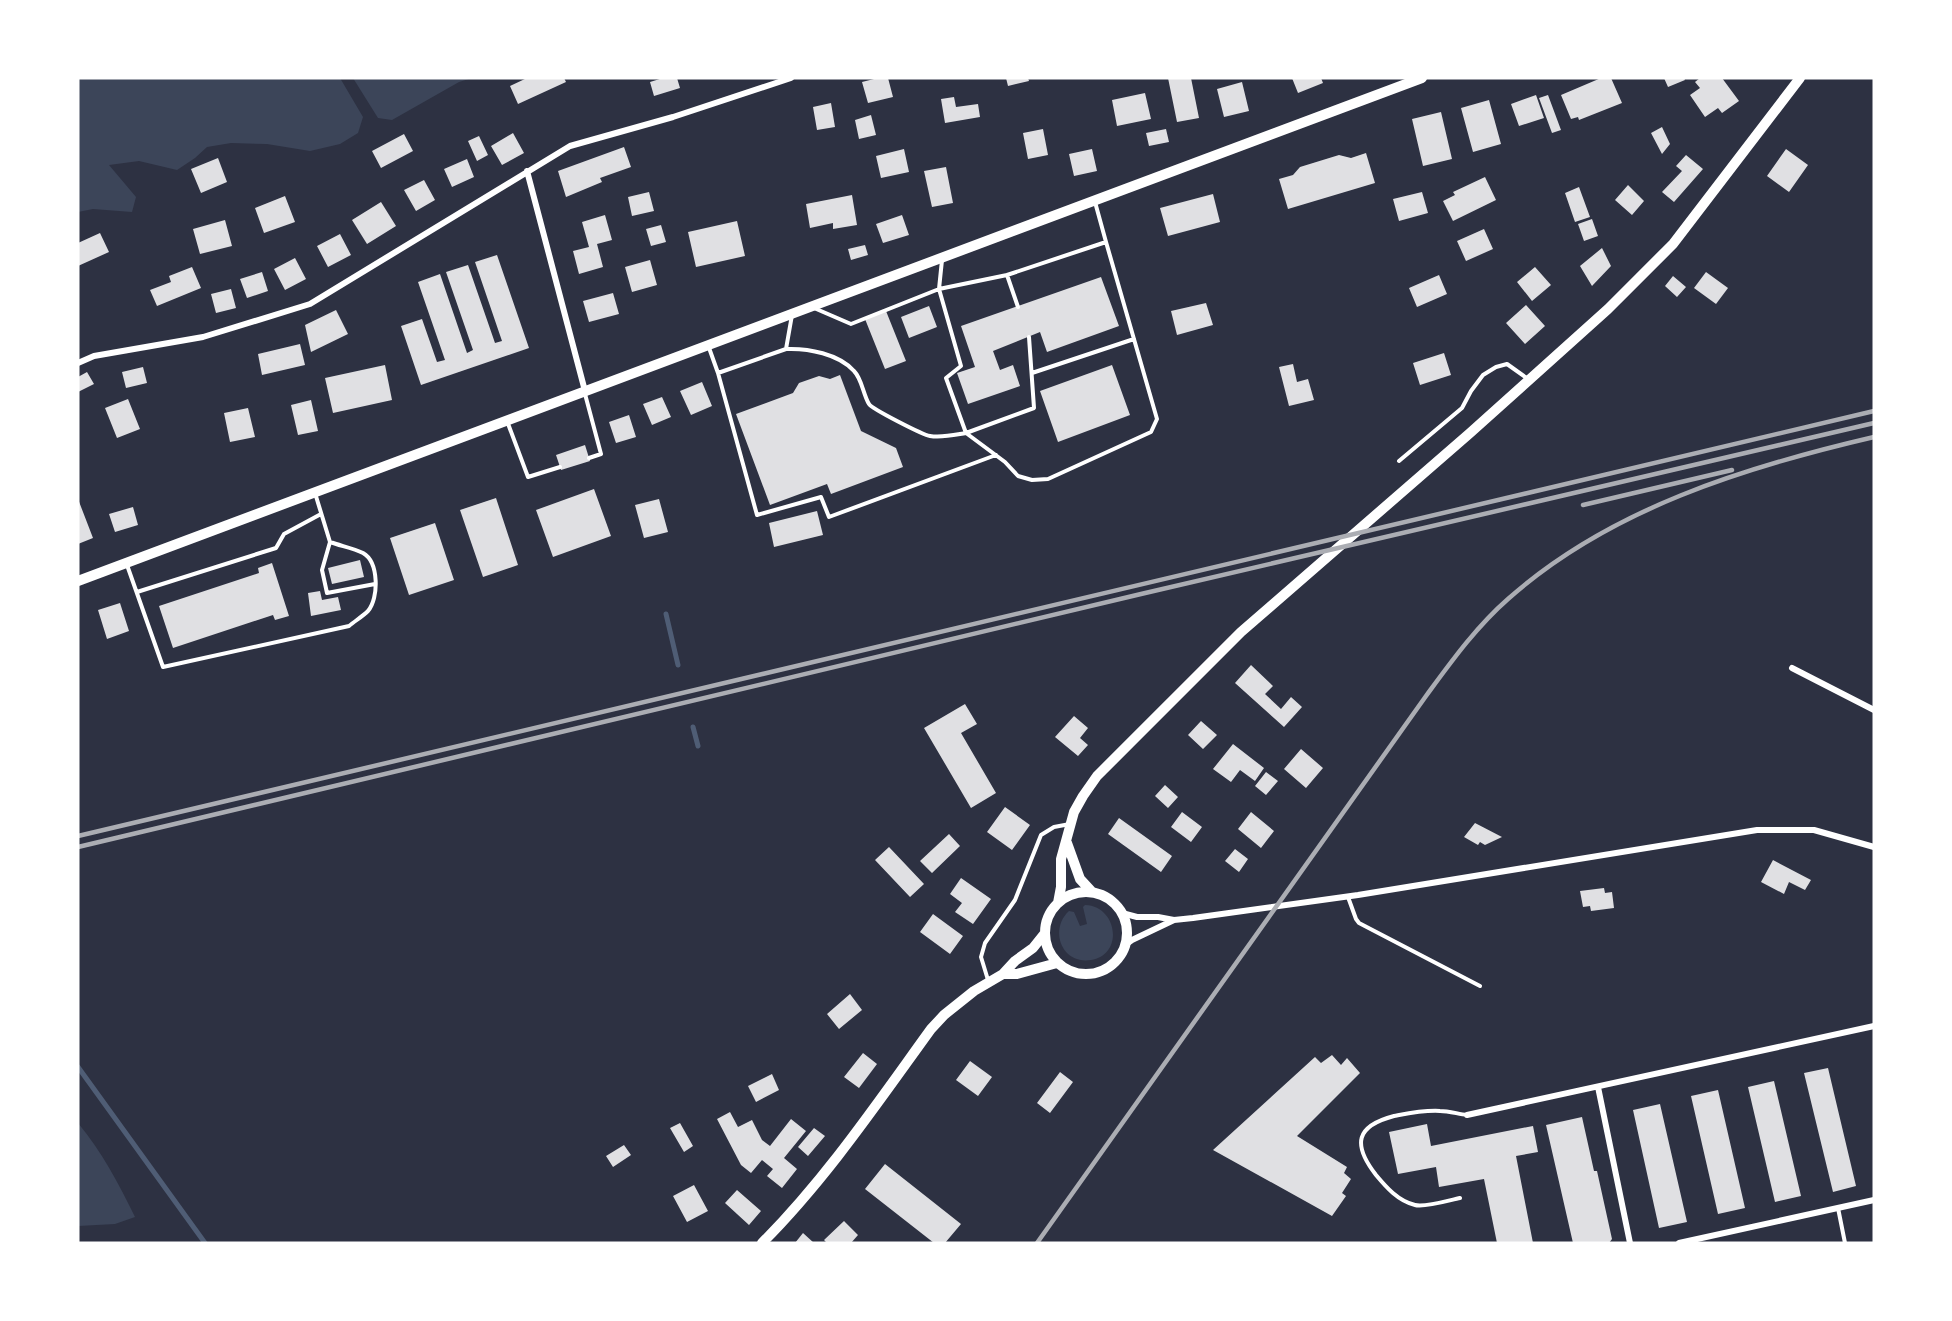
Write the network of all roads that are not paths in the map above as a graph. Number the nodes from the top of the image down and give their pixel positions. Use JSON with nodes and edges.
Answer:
{"nodes":[{"id":1,"x":791,"y":78,"type":"edge"},
{"id":2,"x":1422,"y":78,"type":"edge"},
{"id":3,"x":1800,"y":78,"type":"edge"},
{"id":4,"x":527,"y":171,"type":"junction"},
{"id":5,"x":1094,"y":200,"type":"junction"},
{"id":6,"x":1106,"y":242,"type":"junction"},
{"id":7,"x":943,"y":257,"type":"junction"},
{"id":8,"x":1007,"y":275,"type":"junction"},
{"id":9,"x":939,"y":289,"type":"junction"},
{"id":10,"x":811,"y":306,"type":"junction"},
{"id":11,"x":1018,"y":307,"type":"dead end"},
{"id":12,"x":792,"y":314,"type":"junction"},
{"id":13,"x":1029,"y":337,"type":"dead end"},
{"id":14,"x":1134,"y":339,"type":"junction"},
{"id":15,"x":708,"y":345,"type":"junction"},
{"id":16,"x":786,"y":349,"type":"junction"},
{"id":17,"x":78,"y":363,"type":"edge"},
{"id":18,"x":718,"y":373,"type":"junction"},
{"id":19,"x":1032,"y":374,"type":"junction"},
{"id":20,"x":1529,"y":380,"type":"junction"},
{"id":21,"x":585,"y":391,"type":"junction"},
{"id":22,"x":507,"y":420,"type":"junction"},
{"id":23,"x":966,"y":433,"type":"junction"},
{"id":24,"x":996,"y":455,"type":"junction"},
{"id":25,"x":589,"y":458,"type":"dead end"},
{"id":26,"x":1399,"y":461,"type":"dead end"},
{"id":27,"x":560,"y":467,"type":"dead end"},
{"id":28,"x":315,"y":493,"type":"junction"},
{"id":29,"x":321,"y":514,"type":"junction"},
{"id":30,"x":330,"y":542,"type":"junction"},
{"id":31,"x":127,"y":564,"type":"junction"},
{"id":32,"x":78,"y":581,"type":"edge"},
{"id":33,"x":375,"y":584,"type":"junction"},
{"id":34,"x":137,"y":592,"type":"junction"},
{"id":35,"x":1792,"y":668,"type":"dead end"},
{"id":36,"x":1874,"y":710,"type":"edge"},
{"id":37,"x":1071,"y":824,"type":"junction"},
{"id":38,"x":1067,"y":843,"type":"junction"},
{"id":39,"x":1874,"y":847,"type":"edge"},
{"id":40,"x":1092,"y":892,"type":"junction"},
{"id":41,"x":1348,"y":896,"type":"junction"},
{"id":42,"x":1058,"y":903,"type":"junction"},
{"id":43,"x":1122,"y":913,"type":"junction"},
{"id":44,"x":1174,"y":920,"type":"junction"},
{"id":45,"x":1045,"y":933,"type":"junction"},
{"id":46,"x":1125,"y":945,"type":"junction"},
{"id":47,"x":1058,"y":963,"type":"junction"},
{"id":48,"x":1003,"y":974,"type":"junction"},
{"id":49,"x":989,"y":982,"type":"junction"},
{"id":50,"x":1480,"y":986,"type":"dead end"},
{"id":51,"x":1874,"y":1026,"type":"edge"},
{"id":52,"x":1598,"y":1088,"type":"junction"},
{"id":53,"x":1467,"y":1115,"type":"joint"},
{"id":54,"x":1460,"y":1198,"type":"dead end"},
{"id":55,"x":1874,"y":1200,"type":"edge"},
{"id":56,"x":1838,"y":1208,"type":"junction"},
{"id":57,"x":1684,"y":1242,"type":"edge"},
{"id":58,"x":762,"y":1243,"type":"edge"},
{"id":59,"x":1630,"y":1243,"type":"edge"},
{"id":60,"x":1845,"y":1243,"type":"edge"}],
"edges":[{"from":1,"to":4,"type":"street"},
{"from":2,"to":5,"type":"main road"},
{"from":3,"to":20,"type":"main road"},
{"from":4,"to":17,"type":"street"},
{"from":4,"to":21,"type":"street"},
{"from":5,"to":6,"type":"lane"},
{"from":5,"to":7,"type":"main road"},
{"from":6,"to":8,"type":"lane"},
{"from":6,"to":14,"type":"lane"},
{"from":7,"to":9,"type":"lane"},
{"from":7,"to":10,"type":"main road"},
{"from":8,"to":9,"type":"lane"},
{"from":8,"to":11,"type":"lane"},
{"from":9,"to":10,"type":"lane"},
{"from":9,"to":23,"type":"lane"},
{"from":10,"to":12,"type":"main road"},
{"from":12,"to":15,"type":"main road"},
{"from":12,"to":16,"type":"lane"},
{"from":13,"to":19,"type":"lane"},
{"from":14,"to":19,"type":"lane"},
{"from":14,"to":24,"type":"lane"},
{"from":15,"to":18,"type":"lane"},
{"from":15,"to":21,"type":"main road"},
{"from":16,"to":18,"type":"lane"},
{"from":16,"to":23,"type":"lane"},
{"from":18,"to":24,"type":"lane"},
{"from":19,"to":23,"type":"lane"},
{"from":20,"to":26,"type":"lane"},
{"from":20,"to":37,"type":"main road"},
{"from":21,"to":22,"type":"main road"},
{"from":21,"to":25,"type":"lane"},
{"from":22,"to":27,"type":"lane"},
{"from":22,"to":28,"type":"main road"},
{"from":23,"to":24,"type":"lane"},
{"from":28,"to":29,"type":"lane"},
{"from":28,"to":31,"type":"main road"},
{"from":29,"to":30,"type":"lane"},
{"from":29,"to":34,"type":"lane"},
{"from":30,"to":33,"type":"lane"},
{"from":30,"to":33,"type":"lane"},
{"from":31,"to":32,"type":"main road"},
{"from":31,"to":34,"type":"lane"},
{"from":33,"to":34,"type":"lane"},
{"from":35,"to":36,"type":"street"},
{"from":37,"to":38,"type":"main road"},
{"from":37,"to":49,"type":"lane"},
{"from":38,"to":40,"type":"main road"},
{"from":38,"to":42,"type":"main road"},
{"from":39,"to":41,"type":"street"},
{"from":40,"to":42,"type":"main road"},
{"from":40,"to":43,"type":"main road"},
{"from":41,"to":44,"type":"street"},
{"from":41,"to":50,"type":"lane"},
{"from":42,"to":45,"type":"main road"},
{"from":43,"to":44,"type":"street"},
{"from":43,"to":46,"type":"main road"},
{"from":44,"to":46,"type":"street"},
{"from":45,"to":47,"type":"main road"},
{"from":45,"to":48,"type":"main road"},
{"from":46,"to":47,"type":"main road"},
{"from":47,"to":48,"type":"main road"},
{"from":48,"to":49,"type":"main road"},
{"from":49,"to":58,"type":"main road"},
{"from":51,"to":52,"type":"street"},
{"from":52,"to":53,"type":"street"},
{"from":52,"to":59,"type":"street"},
{"from":53,"to":54,"type":"lane"},
{"from":55,"to":56,"type":"street"},
{"from":56,"to":57,"type":"street"},
{"from":56,"to":60,"type":"lane"}]}
